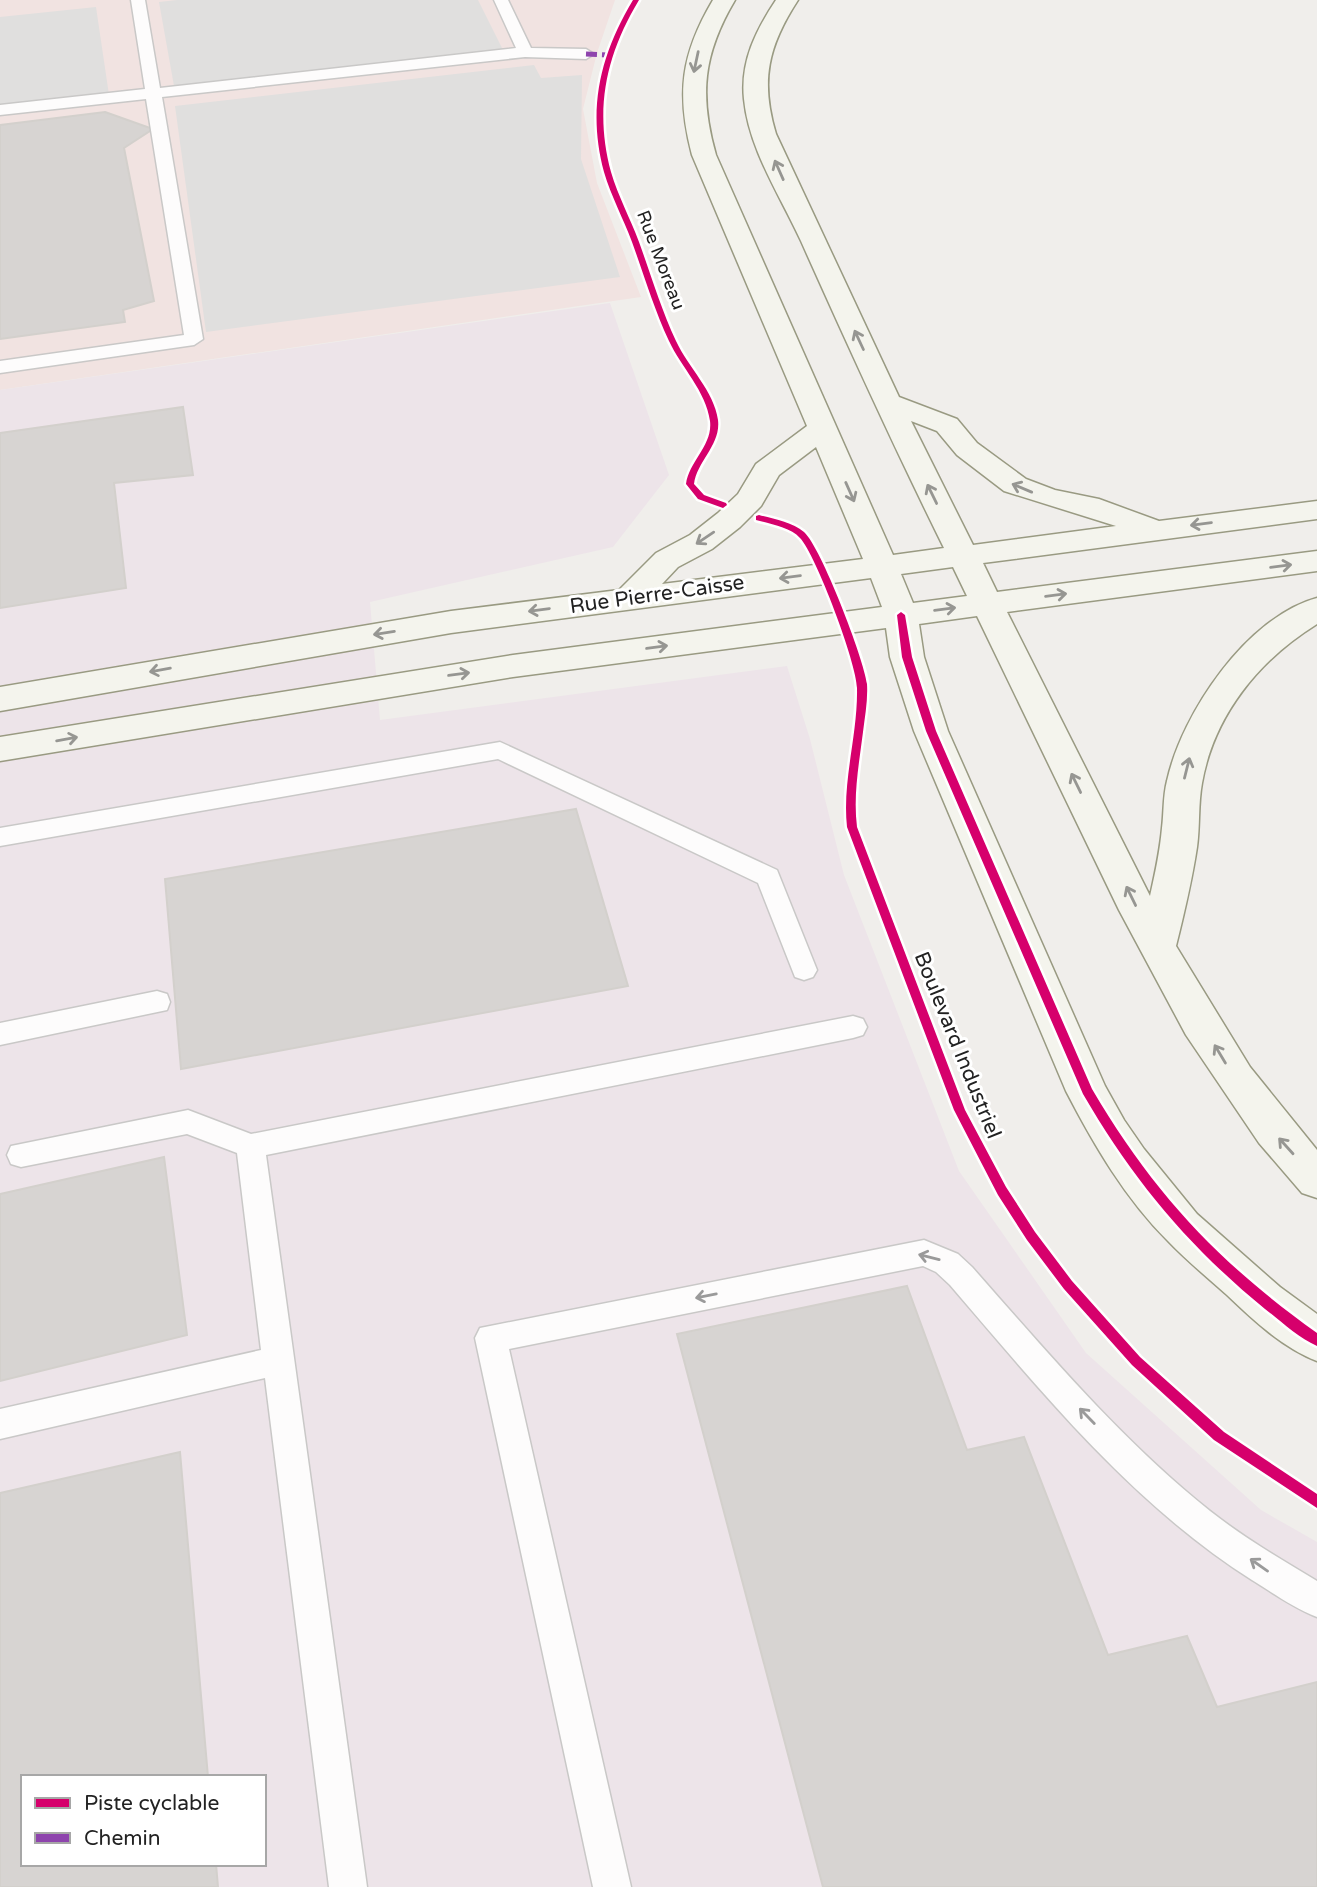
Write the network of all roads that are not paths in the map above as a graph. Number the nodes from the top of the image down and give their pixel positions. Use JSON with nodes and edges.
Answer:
{"nodes":[{"id":1,"x":138,"y":0,"type":"edge"},
{"id":2,"x":501,"y":0,"type":"edge"},
{"id":3,"x":724,"y":0,"type":"edge"},
{"id":4,"x":787,"y":0,"type":"edge"},
{"id":5,"x":525,"y":52,"type":"junction"},
{"id":6,"x":586,"y":54,"type":"dead end"},
{"id":7,"x":154,"y":92,"type":"junction"},
{"id":8,"x":0,"y":110,"type":"edge"},
{"id":9,"x":0,"y":367,"type":"edge"},
{"id":10,"x":887,"y":402,"type":"junction"},
{"id":11,"x":822,"y":429,"type":"junction"},
{"id":12,"x":1317,"y":510,"type":"edge"},
{"id":13,"x":1156,"y":530,"type":"junction"},
{"id":14,"x":962,"y":555,"type":"junction"},
{"id":15,"x":1317,"y":561,"type":"edge"},
{"id":16,"x":882,"y":565,"type":"junction"},
{"id":17,"x":631,"y":597,"type":"junction"},
{"id":18,"x":988,"y":604,"type":"junction"},
{"id":19,"x":1317,"y":609,"type":"edge"},
{"id":20,"x":901,"y":615,"type":"junction"},
{"id":21,"x":0,"y":699,"type":"edge"},
{"id":22,"x":0,"y":749,"type":"edge"},
{"id":23,"x":0,"y":837,"type":"edge"},
{"id":24,"x":1157,"y":946,"type":"junction"},
{"id":25,"x":803,"y":970,"type":"dead end"},
{"id":26,"x":157,"y":1002,"type":"dead end"},
{"id":27,"x":853,"y":1027,"type":"dead end"},
{"id":28,"x":0,"y":1034,"type":"edge"},
{"id":29,"x":250,"y":1146,"type":"junction"},
{"id":30,"x":21,"y":1154,"type":"dead end"},
{"id":31,"x":1317,"y":1180,"type":"edge"},
{"id":32,"x":1317,"y":1340,"type":"edge"},
{"id":33,"x":279,"y":1360,"type":"junction"},
{"id":34,"x":0,"y":1424,"type":"edge"},
{"id":35,"x":1317,"y":1600,"type":"edge"},
{"id":36,"x":348,"y":1887,"type":"edge"},
{"id":37,"x":612,"y":1887,"type":"edge"}],
"edges":[{"from":1,"to":7,"type":"lane"},
{"from":2,"to":5,"type":"lane"},
{"from":3,"to":11,"type":"main road","one_way":true},
{"from":10,"to":4,"type":"main road","one_way":true},
{"from":5,"to":6,"type":"lane"},
{"from":5,"to":7,"type":"lane"},
{"from":7,"to":8,"type":"lane"},
{"from":7,"to":9,"type":"lane"},
{"from":13,"to":10,"type":"main road","one_way":true},
{"from":14,"to":10,"type":"main road","one_way":true},
{"from":11,"to":16,"type":"main road","one_way":true},
{"from":11,"to":17,"type":"main road","one_way":true},
{"from":12,"to":13,"type":"main road","name":"Rue Pierre-Caisse","one_way":true},
{"from":13,"to":14,"type":"main road","name":"Rue Pierre-Caisse"},
{"from":14,"to":16,"type":"main road","name":"Rue Pierre-Caisse"},
{"from":14,"to":18,"type":"main road"},
{"from":18,"to":15,"type":"main road","one_way":true},
{"from":16,"to":17,"type":"main road","name":"Rue Pierre-Caisse","one_way":true},
{"from":16,"to":20,"type":"main road"},
{"from":17,"to":21,"type":"main road","name":"Rue Pierre-Caisse","one_way":true},
{"from":20,"to":18,"type":"main road","one_way":true},
{"from":24,"to":18,"type":"main road","one_way":true},
{"from":24,"to":19,"type":"main road","one_way":true},
{"from":22,"to":20,"type":"main road","one_way":true},
{"from":20,"to":32,"type":"main road"},
{"from":23,"to":25,"type":"lane"},
{"from":31,"to":24,"type":"main road","one_way":true},
{"from":26,"to":28,"type":"lane"},
{"from":27,"to":29,"type":"lane"},
{"from":29,"to":30,"type":"lane"},
{"from":29,"to":33,"type":"lane"},
{"from":33,"to":34,"type":"lane"},
{"from":33,"to":36,"type":"lane"},
{"from":35,"to":37,"type":"lane","one_way":true}]}
